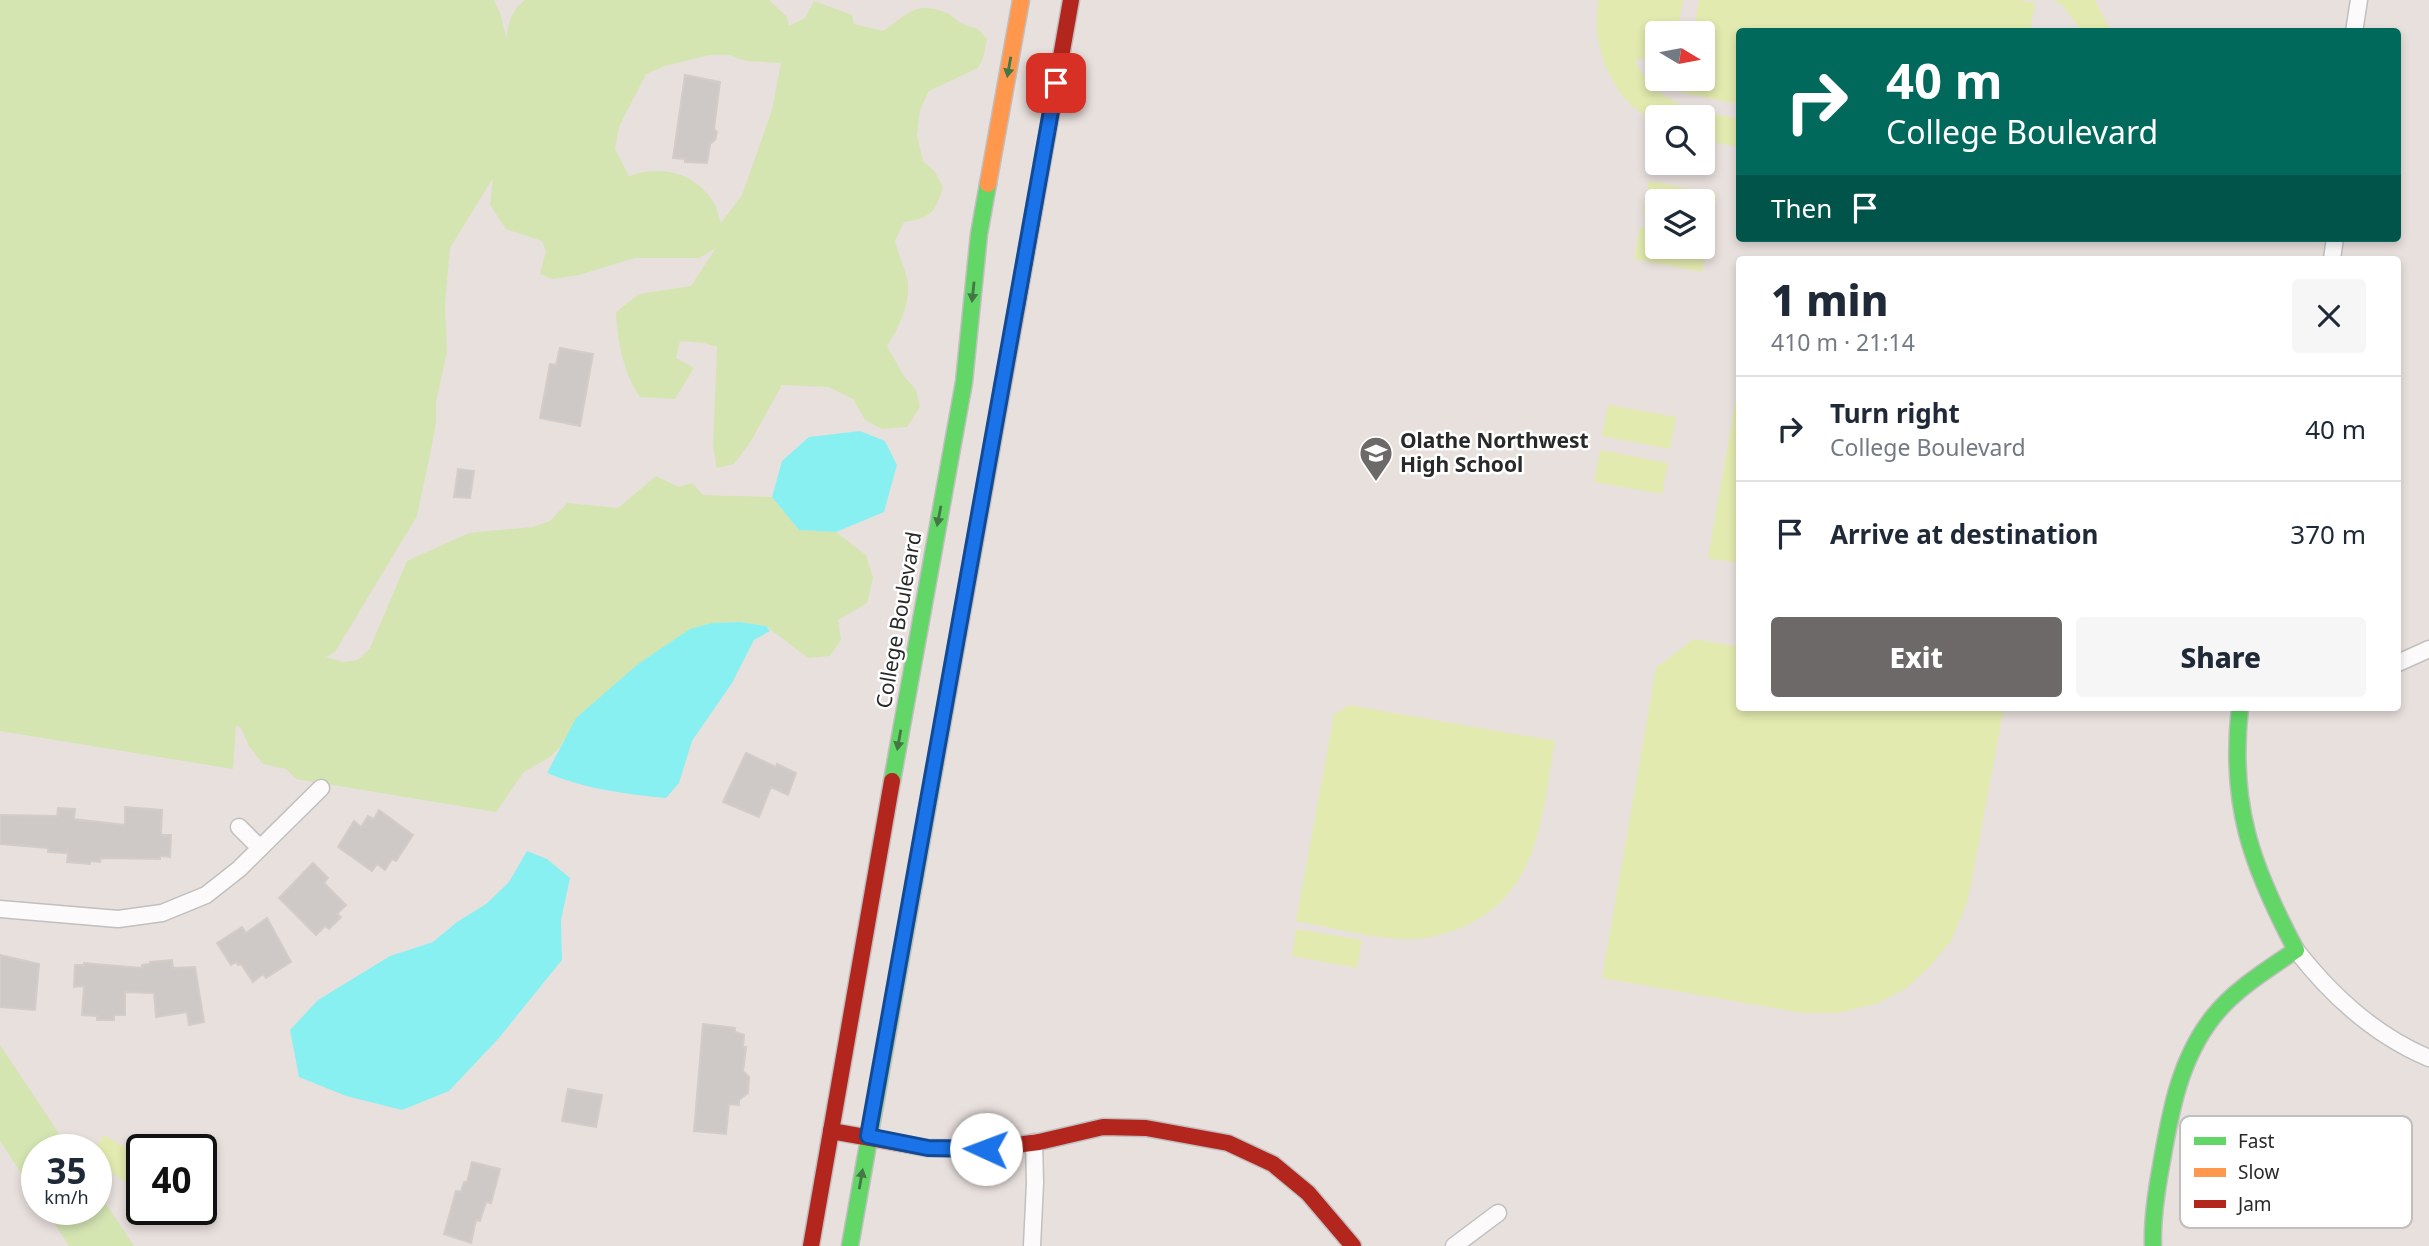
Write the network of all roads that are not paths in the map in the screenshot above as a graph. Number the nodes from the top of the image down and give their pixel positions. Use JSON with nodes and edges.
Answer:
{"nodes":[{"id":1,"x":1021,"y":0,"type":"edge"},
{"id":2,"x":1071,"y":0,"type":"edge"},
{"id":3,"x":2359,"y":0,"type":"edge"},
{"id":4,"x":2355,"y":28,"type":"edge"},
{"id":5,"x":2429,"y":649,"type":"edge"},
{"id":6,"x":2401,"y":662,"type":"edge"},
{"id":7,"x":2239,"y":711,"type":"edge"},
{"id":8,"x":321,"y":788,"type":"dead end"},
{"id":9,"x":239,"y":827,"type":"dead end"},
{"id":10,"x":260,"y":848,"type":"junction"},
{"id":11,"x":0,"y":909,"type":"edge"},
{"id":12,"x":2296,"y":950,"type":"junction"},
{"id":13,"x":2429,"y":1058,"type":"edge"},
{"id":14,"x":831,"y":1131,"type":"junction"},
{"id":15,"x":868,"y":1136,"type":"junction"},
{"id":16,"x":1034,"y":1142,"type":"junction"},
{"id":17,"x":1498,"y":1213,"type":"dead end"},
{"id":18,"x":811,"y":1246,"type":"edge"},
{"id":19,"x":850,"y":1246,"type":"edge"},
{"id":20,"x":1032,"y":1246,"type":"edge"},
{"id":21,"x":1353,"y":1246,"type":"edge"},
{"id":22,"x":1454,"y":1246,"type":"edge"},
{"id":23,"x":2153,"y":1246,"type":"edge"}],
"edges":[{"from":1,"to":14,"type":"main road","name":"College Boulevard","one_way":true},
{"from":2,"to":15,"type":"main road"},
{"from":3,"to":4,"type":"street"},
{"from":5,"to":6,"type":"street"},
{"from":7,"to":12,"type":"main road"},
{"from":8,"to":10,"type":"street"},
{"from":9,"to":10,"type":"street"},
{"from":10,"to":11,"type":"street"},
{"from":12,"to":13,"type":"street"},
{"from":12,"to":23,"type":"main road"},
{"from":14,"to":15,"type":"main road"},
{"from":14,"to":18,"type":"main road","name":"College Boulevard"},
{"from":15,"to":16,"type":"main road"},
{"from":19,"to":15,"type":"main road","one_way":true},
{"from":16,"to":20,"type":"street"},
{"from":16,"to":21,"type":"main road"},
{"from":17,"to":22,"type":"street"}]}
